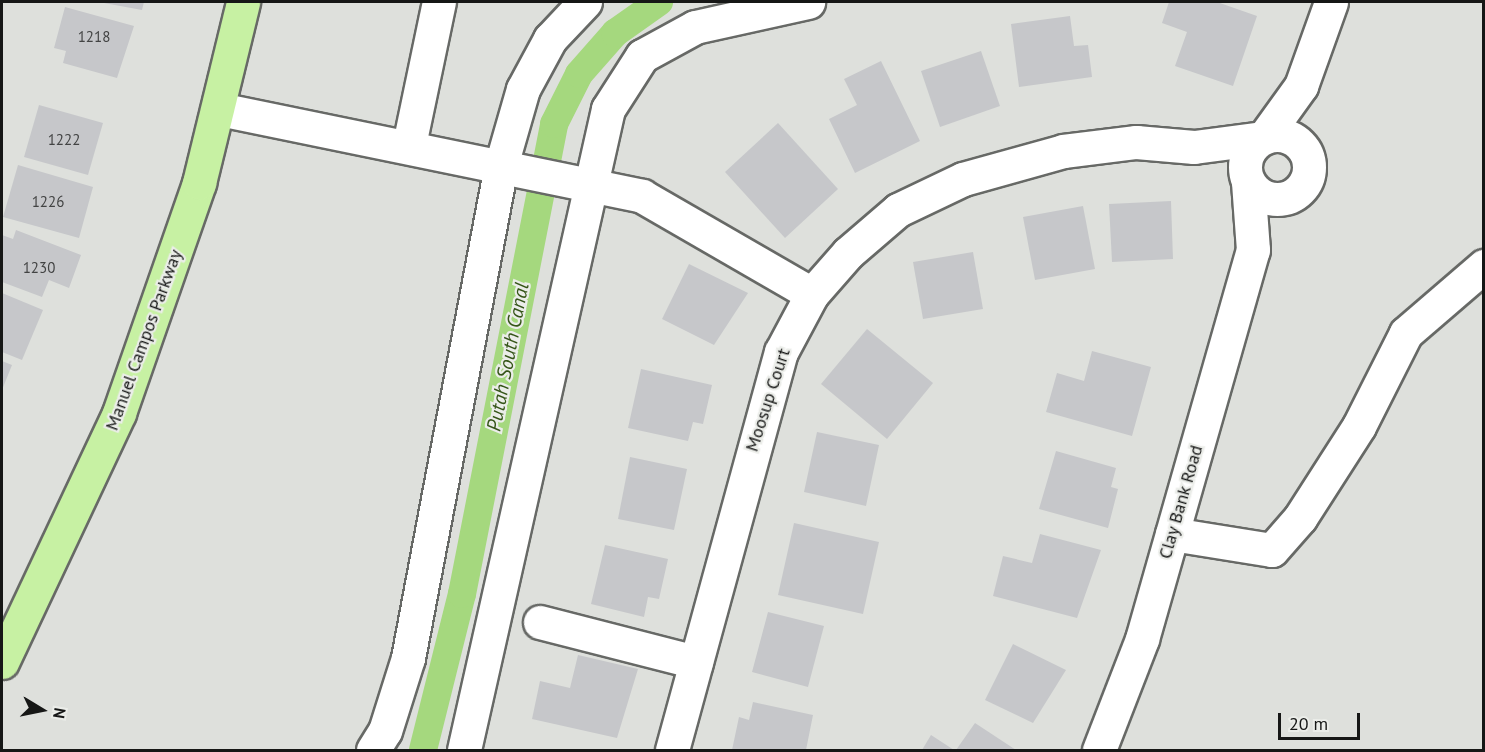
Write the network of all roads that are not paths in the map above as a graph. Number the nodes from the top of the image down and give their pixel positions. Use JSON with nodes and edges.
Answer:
{"nodes":[{"id":1,"x":243,"y":2,"type":"edge"},
{"id":2,"x":439,"y":2,"type":"edge"},
{"id":3,"x":585,"y":2,"type":"edge"},
{"id":4,"x":808,"y":2,"type":"edge"},
{"id":5,"x":1331,"y":2,"type":"edge"},
{"id":6,"x":1301,"y":86,"type":"junction"},
{"id":7,"x":219,"y":109,"type":"junction"},
{"id":8,"x":1263,"y":137,"type":"junction"},
{"id":9,"x":410,"y":145,"type":"junction"},
{"id":10,"x":1194,"y":147,"type":"junction"},
{"id":11,"x":1306,"y":151,"type":"junction"},
{"id":12,"x":512,"y":171,"type":"junction"},
{"id":13,"x":1248,"y":181,"type":"junction"},
{"id":14,"x":580,"y":184,"type":"junction"},
{"id":15,"x":1296,"y":194,"type":"junction"},
{"id":16,"x":1253,"y":250,"type":"junction"},
{"id":17,"x":1483,"y":267,"type":"edge"},
{"id":18,"x":812,"y":294,"type":"junction"},
{"id":19,"x":1172,"y":534,"type":"junction"},
{"id":20,"x":540,"y":622,"type":"dead end"},
{"id":21,"x":2,"y":662,"type":"edge"},
{"id":22,"x":696,"y":662,"type":"junction"},
{"id":23,"x":373,"y":750,"type":"edge"},
{"id":24,"x":464,"y":750,"type":"edge"},
{"id":25,"x":672,"y":750,"type":"edge"},
{"id":26,"x":1099,"y":750,"type":"edge"}],
"edges":[{"from":1,"to":7,"type":"main road","name":"Manuel Campos Parkway"},
{"from":2,"to":9,"type":"street"},
{"from":3,"to":12,"type":"street"},
{"from":4,"to":14,"type":"street"},
{"from":5,"to":6,"type":"street","name":"Clay Bank Road"},
{"from":6,"to":8,"type":"street","name":"Clay Bank Road"},
{"from":6,"to":11,"type":"street","name":"Clay Bank Road"},
{"from":7,"to":9,"type":"street"},
{"from":7,"to":21,"type":"main road","name":"Manuel Campos Parkway"},
{"from":8,"to":10,"type":"street","name":"Moosup Court"},
{"from":8,"to":11,"type":"street"},
{"from":8,"to":13,"type":"street","name":"Clay Bank Road"},
{"from":9,"to":12,"type":"street"},
{"from":10,"to":13,"type":"street","name":"Moosup Court"},
{"from":10,"to":18,"type":"street","name":"Moosup Court"},
{"from":11,"to":15,"type":"street","name":"Clay Bank Road"},
{"from":12,"to":14,"type":"street"},
{"from":12,"to":23,"type":"street"},
{"from":13,"to":15,"type":"street"},
{"from":13,"to":16,"type":"street","name":"Clay Bank Road"},
{"from":14,"to":18,"type":"street"},
{"from":14,"to":24,"type":"street"},
{"from":15,"to":16,"type":"street","name":"Clay Bank Road"},
{"from":16,"to":19,"type":"street","name":"Clay Bank Road"},
{"from":17,"to":19,"type":"street"},
{"from":18,"to":22,"type":"street","name":"Moosup Court"},
{"from":19,"to":26,"type":"street","name":"Clay Bank Road"},
{"from":20,"to":22,"type":"street"},
{"from":22,"to":25,"type":"street","name":"Moosup Court"}]}
